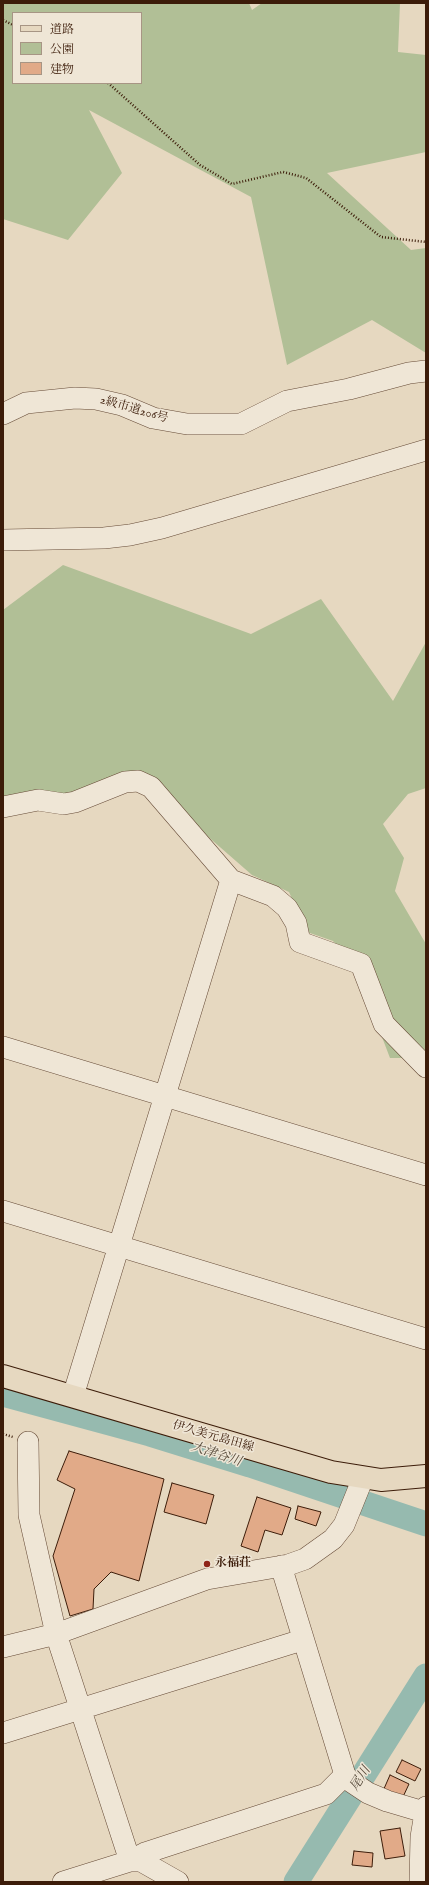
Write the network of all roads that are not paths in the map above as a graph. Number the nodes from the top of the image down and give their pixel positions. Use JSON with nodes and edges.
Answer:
{"nodes":[{"id":1,"x":426,"y":371,"type":"edge"},
{"id":2,"x":3,"y":414,"type":"edge"},
{"id":3,"x":426,"y":450,"type":"edge"},
{"id":4,"x":3,"y":540,"type":"edge"},
{"id":5,"x":3,"y":807,"type":"edge"},
{"id":6,"x":231,"y":880,"type":"junction"},
{"id":7,"x":3,"y":1047,"type":"edge"},
{"id":8,"x":423,"y":1062,"type":"edge"},
{"id":9,"x":165,"y":1096,"type":"junction"},
{"id":10,"x":426,"y":1175,"type":"edge"},
{"id":11,"x":3,"y":1211,"type":"edge"},
{"id":12,"x":119,"y":1246,"type":"junction"},
{"id":13,"x":426,"y":1339,"type":"edge"},
{"id":14,"x":3,"y":1376,"type":"edge"},
{"id":15,"x":73,"y":1396,"type":"junction"},
{"id":16,"x":28,"y":1442,"type":"dead end"},
{"id":17,"x":426,"y":1476,"type":"edge"},
{"id":18,"x":361,"y":1484,"type":"junction"},
{"id":19,"x":281,"y":1566,"type":"junction"},
{"id":20,"x":56,"y":1634,"type":"junction"},
{"id":21,"x":302,"y":1640,"type":"junction"},
{"id":22,"x":3,"y":1647,"type":"edge"},
{"id":23,"x":80,"y":1708,"type":"junction"},
{"id":24,"x":3,"y":1733,"type":"edge"},
{"id":25,"x":348,"y":1778,"type":"junction"},
{"id":26,"x":425,"y":1810,"type":"edge"},
{"id":27,"x":130,"y":1861,"type":"junction"},
{"id":28,"x":63,"y":1882,"type":"edge"},
{"id":29,"x":178,"y":1882,"type":"edge"},
{"id":30,"x":420,"y":1882,"type":"edge"}],
"edges":[{"from":1,"to":2,"type":"street","name":"2級市道206号"},
{"from":3,"to":4,"type":"street"},
{"from":5,"to":6,"type":"street"},
{"from":6,"to":8,"type":"street"},
{"from":6,"to":9,"type":"street"},
{"from":7,"to":9,"type":"street"},
{"from":9,"to":10,"type":"street"},
{"from":9,"to":12,"type":"street"},
{"from":11,"to":12,"type":"street"},
{"from":12,"to":13,"type":"street"},
{"from":12,"to":15,"type":"street"},
{"from":14,"to":15,"type":"main road","name":"伊久美元島田線"},
{"from":15,"to":18,"type":"main road","name":"伊久美元島田線"},
{"from":16,"to":20,"type":"street"},
{"from":17,"to":18,"type":"main road","name":"伊久美元島田線"},
{"from":18,"to":19,"type":"street"},
{"from":19,"to":20,"type":"street"},
{"from":19,"to":21,"type":"street"},
{"from":20,"to":22,"type":"street"},
{"from":20,"to":23,"type":"street"},
{"from":21,"to":23,"type":"street"},
{"from":21,"to":25,"type":"street"},
{"from":23,"to":24,"type":"street"},
{"from":23,"to":27,"type":"street"},
{"from":25,"to":26,"type":"street"},
{"from":25,"to":27,"type":"street"},
{"from":26,"to":30,"type":"street"},
{"from":27,"to":28,"type":"street"},
{"from":27,"to":29,"type":"street"}]}
